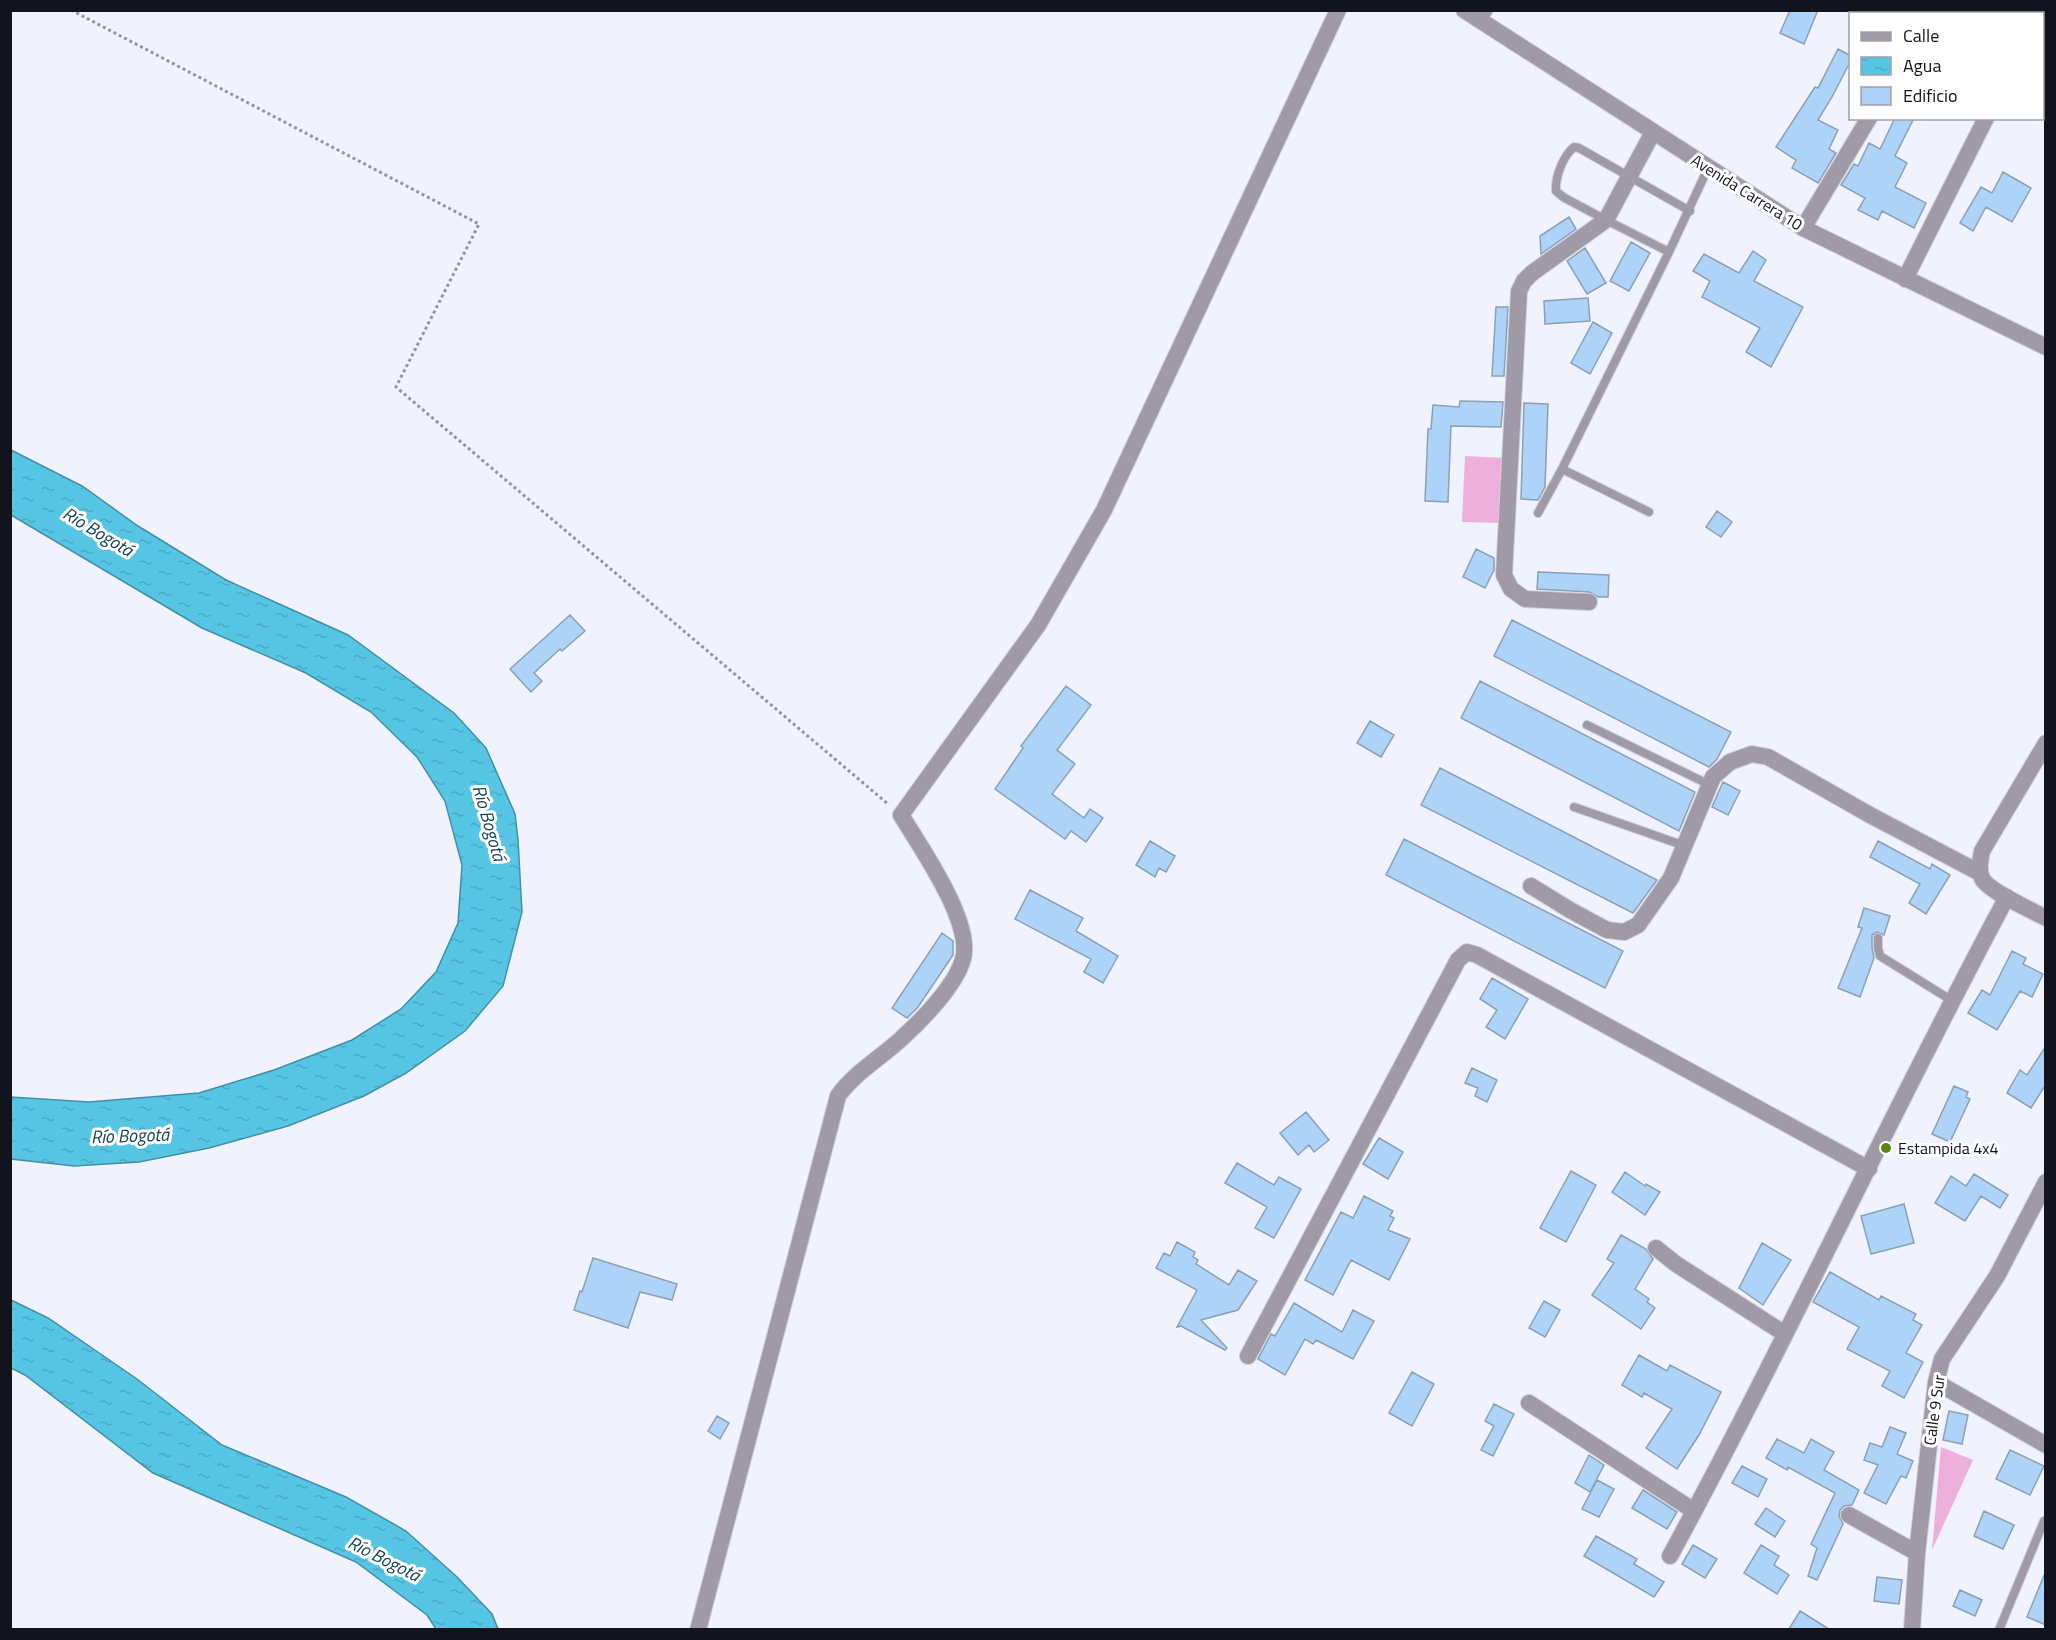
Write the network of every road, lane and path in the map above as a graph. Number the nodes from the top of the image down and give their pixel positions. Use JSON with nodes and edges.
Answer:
{"nodes":[{"id":1,"x":71,"y":10,"type":"edge"},
{"id":2,"x":1338,"y":10,"type":"edge"},
{"id":3,"x":1464,"y":10,"type":"edge"},
{"id":4,"x":1485,"y":16,"type":"edge"},
{"id":5,"x":1868,"y":120,"type":"edge"},
{"id":6,"x":1985,"y":120,"type":"edge"},
{"id":7,"x":1653,"y":132,"type":"junction"},
{"id":8,"x":1708,"y":168,"type":"junction"},
{"id":9,"x":1629,"y":177,"type":"junction"},
{"id":10,"x":1690,"y":211,"type":"junction"},
{"id":11,"x":1606,"y":220,"type":"junction"},
{"id":12,"x":1803,"y":228,"type":"junction"},
{"id":13,"x":1670,"y":252,"type":"junction"},
{"id":14,"x":1905,"y":279,"type":"junction"},
{"id":15,"x":2046,"y":347,"type":"edge"},
{"id":16,"x":1562,"y":469,"type":"junction"},
{"id":17,"x":1649,"y":512,"type":"dead end"},
{"id":18,"x":1538,"y":513,"type":"dead end"},
{"id":19,"x":1589,"y":602,"type":"dead end"},
{"id":20,"x":1587,"y":724,"type":"dead end"},
{"id":21,"x":2046,"y":743,"type":"edge"},
{"id":22,"x":1710,"y":785,"type":"junction"},
{"id":23,"x":1574,"y":807,"type":"dead end"},
{"id":24,"x":902,"y":815,"type":"junction"},
{"id":25,"x":1685,"y":846,"type":"junction"},
{"id":26,"x":1980,"y":873,"type":"junction"},
{"id":27,"x":1531,"y":886,"type":"dead end"},
{"id":28,"x":2007,"y":897,"type":"junction"},
{"id":29,"x":2046,"y":918,"type":"edge"},
{"id":30,"x":1878,"y":938,"type":"dead end"},
{"id":31,"x":1952,"y":1000,"type":"junction"},
{"id":32,"x":1869,"y":1169,"type":"junction"},
{"id":33,"x":2046,"y":1182,"type":"edge"},
{"id":34,"x":1656,"y":1248,"type":"dead end"},
{"id":35,"x":1785,"y":1334,"type":"junction"},
{"id":36,"x":1248,"y":1356,"type":"dead end"},
{"id":37,"x":1936,"y":1382,"type":"junction"},
{"id":38,"x":1530,"y":1403,"type":"dead end"},
{"id":39,"x":2046,"y":1444,"type":"edge"},
{"id":40,"x":1694,"y":1511,"type":"junction"},
{"id":41,"x":1849,"y":1515,"type":"dead end"},
{"id":42,"x":2044,"y":1521,"type":"dead end"},
{"id":43,"x":1917,"y":1553,"type":"junction"},
{"id":44,"x":1670,"y":1556,"type":"dead end"},
{"id":45,"x":698,"y":1629,"type":"edge"},
{"id":46,"x":1912,"y":1629,"type":"edge"},
{"id":47,"x":1999,"y":1629,"type":"edge"}],
"edges":[{"from":1,"to":24,"type":"path"},
{"from":2,"to":24,"type":"street"},
{"from":3,"to":4,"type":"street","name":"Avenida Carrera 10"},
{"from":4,"to":7,"type":"street","name":"Avenida Carrera 10"},
{"from":5,"to":12,"type":"street"},
{"from":6,"to":14,"type":"street"},
{"from":7,"to":8,"type":"street","name":"Avenida Carrera 10"},
{"from":7,"to":9,"type":"street"},
{"from":8,"to":10,"type":"lane"},
{"from":8,"to":12,"type":"street","name":"Avenida Carrera 10"},
{"from":9,"to":10,"type":"lane"},
{"from":9,"to":11,"type":"street"},
{"from":9,"to":11,"type":"lane"},
{"from":10,"to":13,"type":"lane"},
{"from":11,"to":13,"type":"lane"},
{"from":11,"to":19,"type":"street"},
{"from":12,"to":14,"type":"street","name":"Avenida Carrera 10"},
{"from":13,"to":16,"type":"lane"},
{"from":14,"to":15,"type":"street","name":"Avenida Carrera 10"},
{"from":16,"to":17,"type":"lane"},
{"from":16,"to":18,"type":"lane"},
{"from":20,"to":22,"type":"lane"},
{"from":21,"to":26,"type":"street"},
{"from":22,"to":25,"type":"street"},
{"from":22,"to":26,"type":"street"},
{"from":23,"to":25,"type":"lane"},
{"from":24,"to":45,"type":"street"},
{"from":25,"to":27,"type":"street"},
{"from":26,"to":28,"type":"street"},
{"from":28,"to":29,"type":"street"},
{"from":28,"to":31,"type":"street"},
{"from":30,"to":31,"type":"lane"},
{"from":31,"to":32,"type":"street"},
{"from":32,"to":35,"type":"street"},
{"from":32,"to":36,"type":"street"},
{"from":33,"to":37,"type":"street","name":"Calle 9 Sur"},
{"from":34,"to":35,"type":"street"},
{"from":35,"to":40,"type":"street"},
{"from":37,"to":39,"type":"street"},
{"from":37,"to":43,"type":"street","name":"Calle 9 Sur"},
{"from":38,"to":40,"type":"street"},
{"from":40,"to":44,"type":"street"},
{"from":41,"to":43,"type":"street"},
{"from":42,"to":47,"type":"lane"},
{"from":43,"to":46,"type":"street","name":"Calle 9 Sur"}]}
